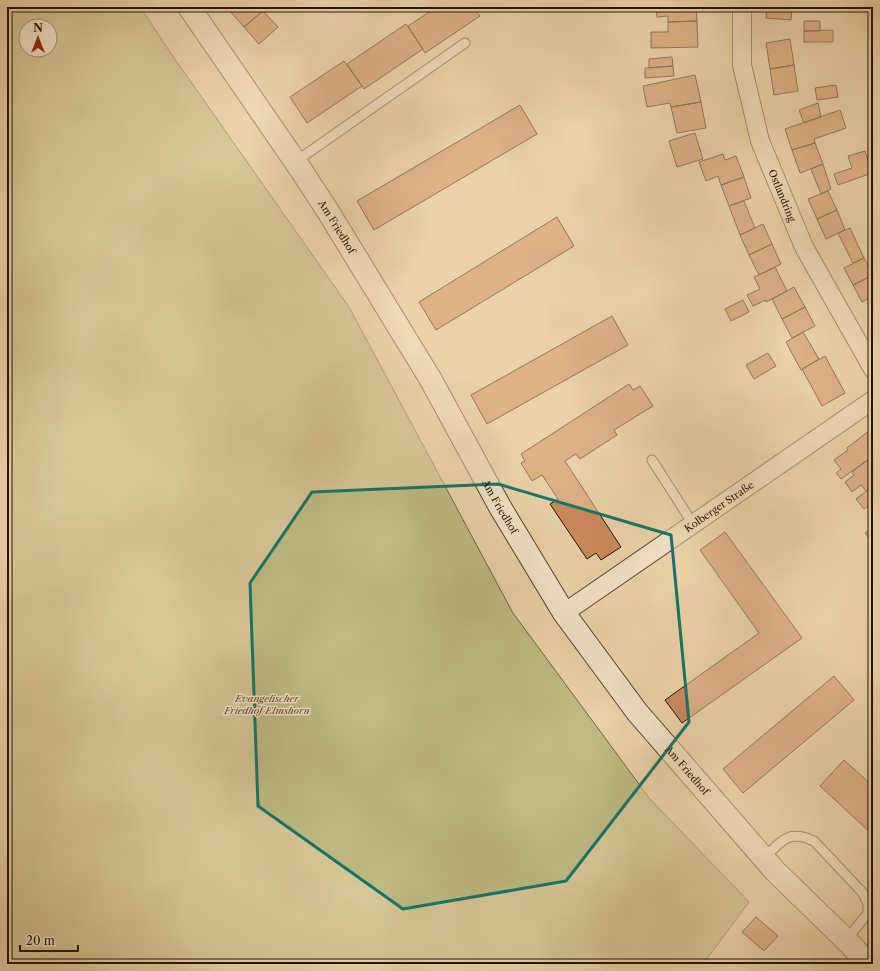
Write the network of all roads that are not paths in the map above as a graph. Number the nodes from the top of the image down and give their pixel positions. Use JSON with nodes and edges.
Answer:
{"nodes":[{"id":1,"x":189,"y":7,"type":"edge"},
{"id":2,"x":742,"y":7,"type":"edge"},
{"id":3,"x":465,"y":43,"type":"dead end"},
{"id":4,"x":295,"y":162,"type":"junction"},
{"id":5,"x":873,"y":369,"type":"edge"},
{"id":6,"x":873,"y":400,"type":"edge"},
{"id":7,"x":652,"y":460,"type":"dead end"},
{"id":8,"x":693,"y":524,"type":"junction"},
{"id":9,"x":564,"y":613,"type":"junction"},
{"id":10,"x":764,"y":858,"type":"junction"},
{"id":11,"x":846,"y":940,"type":"junction"},
{"id":12,"x":868,"y":964,"type":"edge"}],
"edges":[{"from":1,"to":4,"type":"street","name":"Am Friedhof"},
{"from":2,"to":5,"type":"street","name":"Ostlandring"},
{"from":3,"to":4,"type":"lane"},
{"from":4,"to":9,"type":"street","name":"Am Friedhof"},
{"from":6,"to":8,"type":"street","name":"Kolberger Straße"},
{"from":7,"to":8,"type":"lane"},
{"from":8,"to":9,"type":"street","name":"Kolberger Straße"},
{"from":9,"to":10,"type":"street","name":"Am Friedhof"},
{"from":10,"to":11,"type":"street","name":"Am Friedhof"},
{"from":10,"to":11,"type":"lane"},
{"from":11,"to":12,"type":"street","name":"Am Friedhof"}]}
